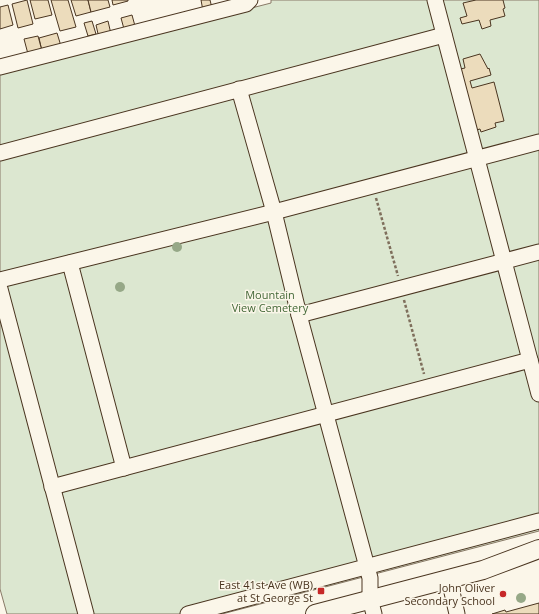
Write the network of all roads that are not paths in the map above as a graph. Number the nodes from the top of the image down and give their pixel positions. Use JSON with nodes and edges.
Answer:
{"nodes":[{"id":1,"x":250,"y":0,"type":"edge"},
{"id":2,"x":435,"y":0,"type":"edge"},
{"id":3,"x":444,"y":35,"type":"junction"},
{"id":4,"x":0,"y":67,"type":"edge"},
{"id":5,"x":240,"y":90,"type":"junction"},
{"id":6,"x":539,"y":142,"type":"edge"},
{"id":7,"x":0,"y":153,"type":"edge"},
{"id":8,"x":477,"y":158,"type":"junction"},
{"id":9,"x":274,"y":212,"type":"junction"},
{"id":10,"x":539,"y":252,"type":"edge"},
{"id":11,"x":504,"y":261,"type":"junction"},
{"id":12,"x":70,"y":263,"type":"junction"},
{"id":13,"x":0,"y":280,"type":"edge"},
{"id":14,"x":0,"y":289,"type":"edge"},
{"id":15,"x":299,"y":315,"type":"junction"},
{"id":16,"x":530,"y":360,"type":"junction"},
{"id":17,"x":539,"y":394,"type":"edge"},
{"id":18,"x":326,"y":414,"type":"junction"},
{"id":19,"x":124,"y":468,"type":"junction"},
{"id":20,"x":52,"y":486,"type":"junction"},
{"id":21,"x":539,"y":521,"type":"edge"},
{"id":22,"x":539,"y":550,"type":"edge"},
{"id":23,"x":539,"y":562,"type":"edge"},
{"id":24,"x":367,"y":567,"type":"junction"},
{"id":25,"x":483,"y":570,"type":"junction"},
{"id":26,"x":449,"y":579,"type":"junction"},
{"id":27,"x":372,"y":607,"type":"edge"},
{"id":28,"x":86,"y":614,"type":"edge"},
{"id":29,"x":188,"y":614,"type":"edge"},
{"id":30,"x":315,"y":614,"type":"edge"},
{"id":31,"x":457,"y":614,"type":"edge"}],
"edges":[{"from":1,"to":4,"type":"lane"},
{"from":2,"to":3,"type":"lane"},
{"from":3,"to":5,"type":"lane"},
{"from":3,"to":8,"type":"lane"},
{"from":5,"to":7,"type":"lane"},
{"from":5,"to":9,"type":"lane"},
{"from":6,"to":8,"type":"lane"},
{"from":8,"to":9,"type":"lane"},
{"from":8,"to":11,"type":"lane"},
{"from":9,"to":12,"type":"lane"},
{"from":9,"to":15,"type":"lane"},
{"from":10,"to":11,"type":"lane"},
{"from":11,"to":15,"type":"lane"},
{"from":11,"to":16,"type":"lane"},
{"from":12,"to":13,"type":"lane"},
{"from":12,"to":19,"type":"lane"},
{"from":14,"to":20,"type":"lane"},
{"from":15,"to":18,"type":"lane"},
{"from":16,"to":17,"type":"lane"},
{"from":16,"to":18,"type":"lane"},
{"from":18,"to":19,"type":"lane"},
{"from":18,"to":24,"type":"lane"},
{"from":19,"to":20,"type":"lane"},
{"from":20,"to":28,"type":"lane"},
{"from":21,"to":24,"type":"lane"},
{"from":22,"to":25,"type":"main road"},
{"from":23,"to":25,"type":"main road"},
{"from":24,"to":27,"type":"lane"},
{"from":24,"to":29,"type":"lane"},
{"from":25,"to":26,"type":"main road"},
{"from":26,"to":27,"type":"main road"},
{"from":26,"to":31,"type":"lane"},
{"from":27,"to":30,"type":"main road"}]}
